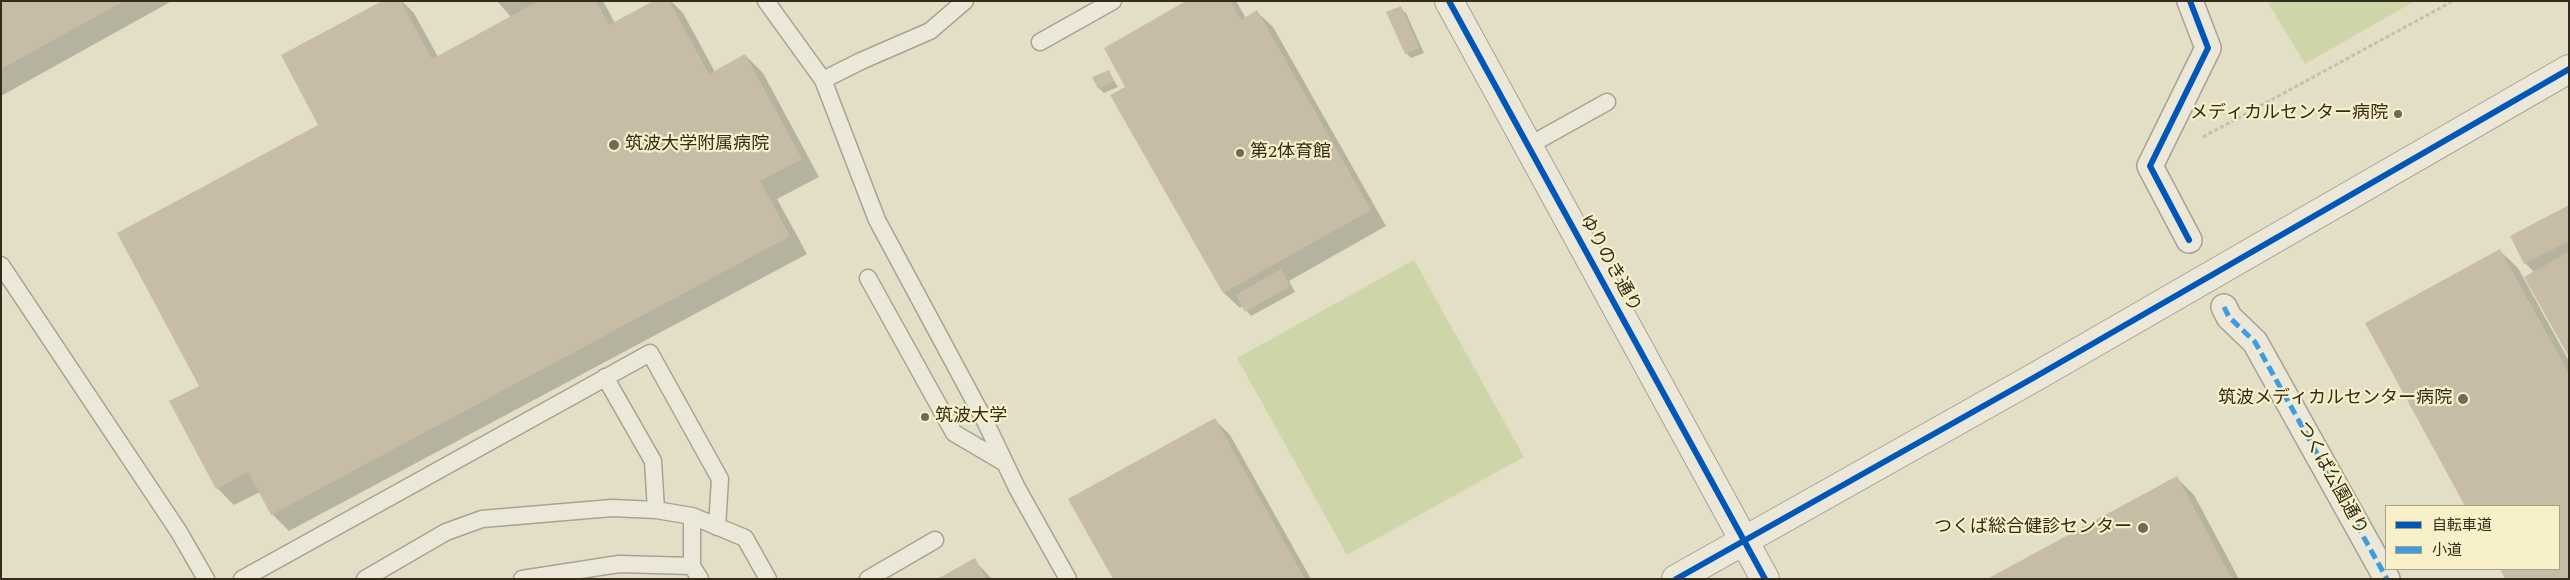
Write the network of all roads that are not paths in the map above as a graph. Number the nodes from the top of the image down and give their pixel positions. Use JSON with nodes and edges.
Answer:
{"nodes":[{"id":1,"x":766,"y":1,"type":"edge"},
{"id":2,"x":965,"y":1,"type":"edge"},
{"id":3,"x":1113,"y":1,"type":"edge"},
{"id":4,"x":1449,"y":1,"type":"edge"},
{"id":5,"x":2190,"y":1,"type":"edge"},
{"id":6,"x":1040,"y":42,"type":"dead end"},
{"id":7,"x":2569,"y":69,"type":"edge"},
{"id":8,"x":824,"y":80,"type":"junction"},
{"id":9,"x":1607,"y":102,"type":"dead end"},
{"id":10,"x":1528,"y":146,"type":"junction"},
{"id":11,"x":2189,"y":240,"type":"dead end"},
{"id":12,"x":1,"y":265,"type":"edge"},
{"id":13,"x":868,"y":278,"type":"dead end"},
{"id":14,"x":2224,"y":307,"type":"dead end"},
{"id":15,"x":605,"y":377,"type":"junction"},
{"id":16,"x":1005,"y":463,"type":"junction"},
{"id":17,"x":656,"y":510,"type":"junction"},
{"id":18,"x":692,"y":516,"type":"junction"},
{"id":19,"x":717,"y":527,"type":"junction"},
{"id":20,"x":935,"y":540,"type":"dead end"},
{"id":21,"x":1744,"y":540,"type":"junction"},
{"id":22,"x":696,"y":573,"type":"edge"},
{"id":23,"x":2384,"y":578,"type":"edge"},
{"id":24,"x":206,"y":579,"type":"edge"},
{"id":25,"x":242,"y":579,"type":"edge"},
{"id":26,"x":365,"y":579,"type":"edge"},
{"id":27,"x":522,"y":579,"type":"edge"},
{"id":28,"x":768,"y":579,"type":"edge"},
{"id":29,"x":868,"y":579,"type":"edge"},
{"id":30,"x":1068,"y":579,"type":"edge"},
{"id":31,"x":1676,"y":579,"type":"edge"},
{"id":32,"x":1765,"y":579,"type":"edge"}],
"edges":[{"from":1,"to":8,"type":"lane"},
{"from":2,"to":8,"type":"lane"},
{"from":3,"to":6,"type":"lane"},
{"from":4,"to":10,"type":"street","name":"ゆりのき通り"},
{"from":5,"to":11,"type":"street"},
{"from":7,"to":21,"type":"street"},
{"from":8,"to":16,"type":"lane"},
{"from":9,"to":10,"type":"lane"},
{"from":10,"to":21,"type":"street","name":"ゆりのき通り"},
{"from":12,"to":24,"type":"lane"},
{"from":13,"to":16,"type":"lane"},
{"from":14,"to":23,"type":"street","name":"つくば公園通り"},
{"from":15,"to":17,"type":"lane"},
{"from":15,"to":19,"type":"lane"},
{"from":15,"to":25,"type":"lane"},
{"from":16,"to":30,"type":"lane"},
{"from":17,"to":18,"type":"lane"},
{"from":17,"to":26,"type":"lane"},
{"from":18,"to":19,"type":"lane"},
{"from":18,"to":22,"type":"lane"},
{"from":19,"to":28,"type":"lane"},
{"from":20,"to":29,"type":"lane"},
{"from":21,"to":31,"type":"street"},
{"from":21,"to":32,"type":"street","name":"ゆりのき通り"},
{"from":22,"to":27,"type":"lane"}]}
